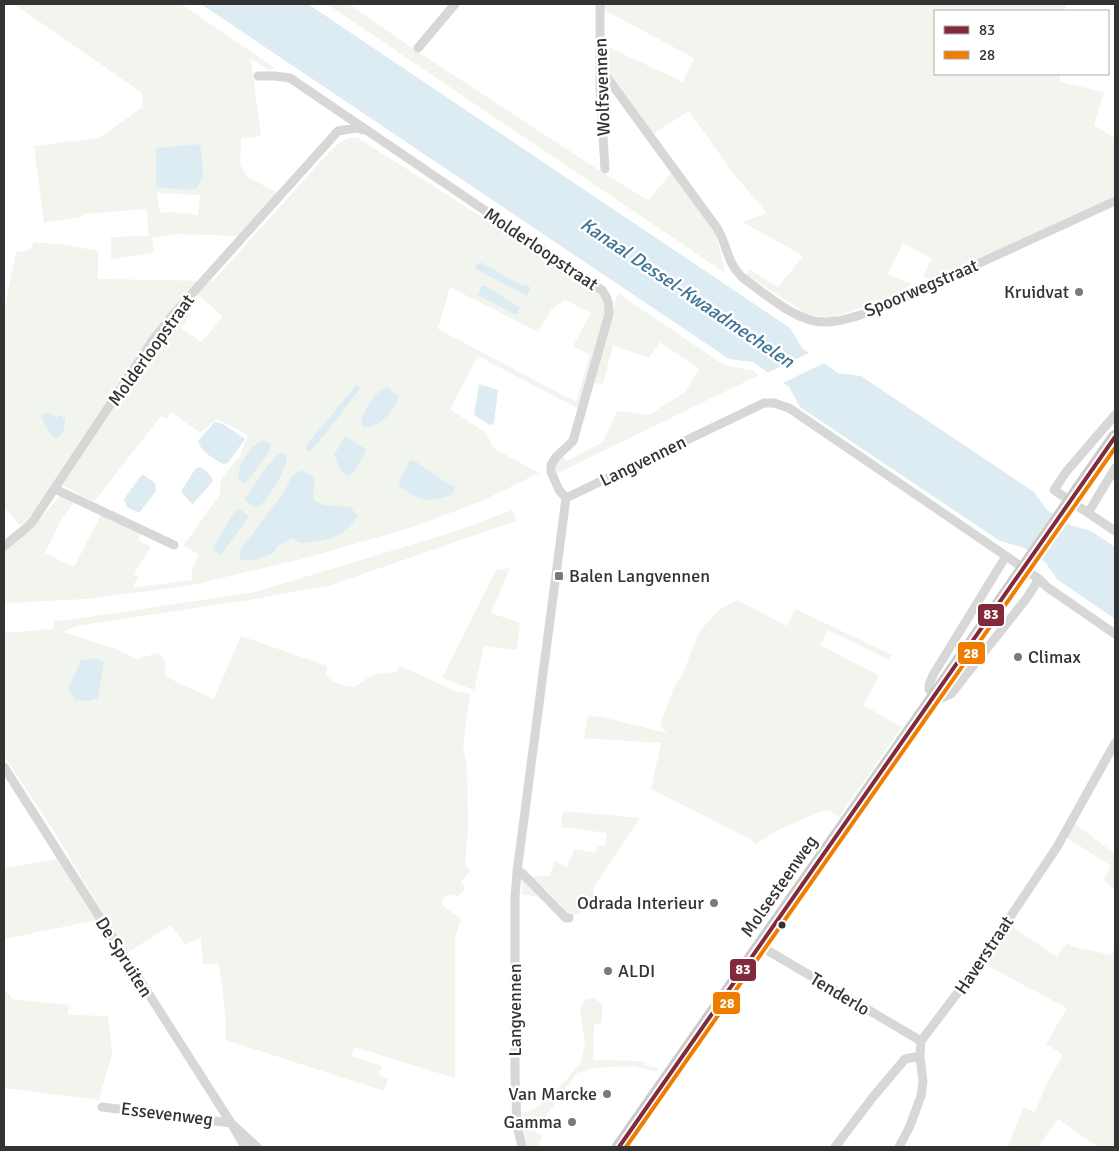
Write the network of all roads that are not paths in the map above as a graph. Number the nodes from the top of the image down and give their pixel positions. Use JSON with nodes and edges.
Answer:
{"nodes":[{"id":1,"x":455,"y":4,"type":"edge"},
{"id":2,"x":600,"y":4,"type":"edge"},
{"id":3,"x":418,"y":48,"type":"dead end"},
{"id":4,"x":600,"y":68,"type":"junction"},
{"id":5,"x":258,"y":76,"type":"dead end"},
{"id":6,"x":341,"y":113,"type":"junction"},
{"id":7,"x":338,"y":130,"type":"junction"},
{"id":8,"x":365,"y":130,"type":"junction"},
{"id":9,"x":605,"y":170,"type":"dead end"},
{"id":10,"x":1115,"y":201,"type":"edge"},
{"id":11,"x":1115,"y":415,"type":"edge"},
{"id":12,"x":1115,"y":437,"type":"edge"},
{"id":13,"x":1115,"y":468,"type":"edge"},
{"id":14,"x":55,"y":489,"type":"junction"},
{"id":15,"x":566,"y":498,"type":"junction"},
{"id":16,"x":1088,"y":513,"type":"junction"},
{"id":17,"x":1115,"y":531,"type":"edge"},
{"id":18,"x":174,"y":545,"type":"dead end"},
{"id":19,"x":4,"y":546,"type":"edge"},
{"id":20,"x":1006,"y":556,"type":"junction"},
{"id":21,"x":1039,"y":579,"type":"junction"},
{"id":22,"x":1115,"y":634,"type":"edge"},
{"id":23,"x":935,"y":695,"type":"junction"},
{"id":24,"x":1115,"y":743,"type":"edge"},
{"id":25,"x":4,"y":767,"type":"edge"},
{"id":26,"x":517,"y":872,"type":"junction"},
{"id":27,"x":569,"y":918,"type":"dead end"},
{"id":28,"x":760,"y":946,"type":"junction"},
{"id":29,"x":921,"y":1041,"type":"junction"},
{"id":30,"x":920,"y":1056,"type":"junction"},
{"id":31,"x":102,"y":1107,"type":"dead end"},
{"id":32,"x":231,"y":1123,"type":"junction"},
{"id":33,"x":245,"y":1147,"type":"edge"},
{"id":34,"x":257,"y":1147,"type":"edge"},
{"id":35,"x":522,"y":1147,"type":"edge"},
{"id":36,"x":619,"y":1147,"type":"edge"},
{"id":37,"x":835,"y":1147,"type":"edge"},
{"id":38,"x":899,"y":1147,"type":"edge"}],
"edges":[{"from":1,"to":3,"type":"street"},
{"from":2,"to":4,"type":"street","name":"Wolfsvennen"},
{"from":4,"to":9,"type":"street","name":"Wolfsvennen"},
{"from":4,"to":10,"type":"street","name":"Spoorwegstraat"},
{"from":5,"to":6,"type":"street","name":"Molderloopstraat"},
{"from":6,"to":7,"type":"street"},
{"from":6,"to":8,"type":"street","name":"Molderloopstraat"},
{"from":7,"to":8,"type":"street"},
{"from":7,"to":14,"type":"street","name":"Molderloopstraat"},
{"from":8,"to":15,"type":"street","name":"Molderloopstraat"},
{"from":11,"to":16,"type":"street"},
{"from":12,"to":23,"type":"main road","name":"Molsesteenweg","bridge":true},
{"from":13,"to":16,"type":"street"},
{"from":14,"to":18,"type":"street"},
{"from":14,"to":19,"type":"street","name":"Molderloopstraat"},
{"from":15,"to":20,"type":"street","name":"Langvennen"},
{"from":15,"to":26,"type":"street","name":"Langvennen"},
{"from":16,"to":17,"type":"street"},
{"from":20,"to":21,"type":"street","name":"Langvennen"},
{"from":20,"to":23,"type":"street"},
{"from":21,"to":22,"type":"street","name":"Langvennen"},
{"from":21,"to":23,"type":"street"},
{"from":23,"to":28,"type":"main road","name":"Molsesteenweg"},
{"from":24,"to":29,"type":"street","name":"Haverstraat"},
{"from":25,"to":32,"type":"street","name":"De Spruiten"},
{"from":26,"to":27,"type":"street"},
{"from":26,"to":35,"type":"street","name":"Langvennen"},
{"from":28,"to":29,"type":"street","name":"Tenderlo"},
{"from":28,"to":36,"type":"main road","name":"Molsesteenweg"},
{"from":29,"to":30,"type":"street"},
{"from":30,"to":37,"type":"street"},
{"from":30,"to":38,"type":"street"},
{"from":31,"to":32,"type":"street","name":"Essevenweg"},
{"from":32,"to":33,"type":"street","name":"De Spruiten"},
{"from":32,"to":34,"type":"street"}]}
